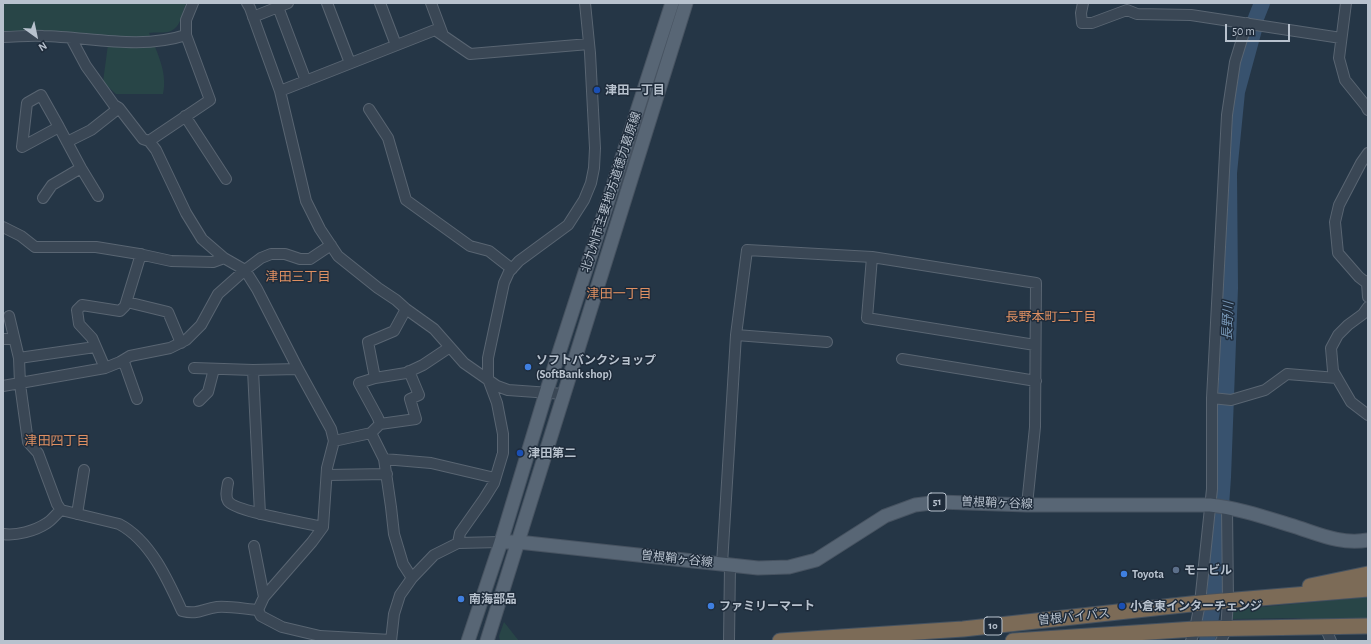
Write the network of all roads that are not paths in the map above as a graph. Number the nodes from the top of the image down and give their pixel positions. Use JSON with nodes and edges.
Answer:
{"nodes":[{"id":1,"x":193,"y":3,"type":"edge"},
{"id":2,"x":247,"y":3,"type":"edge"},
{"id":3,"x":288,"y":3,"type":"edge"},
{"id":4,"x":327,"y":3,"type":"edge"},
{"id":5,"x":380,"y":3,"type":"edge"},
{"id":6,"x":431,"y":3,"type":"edge"},
{"id":7,"x":584,"y":3,"type":"edge"},
{"id":8,"x":672,"y":3,"type":"edge"},
{"id":9,"x":686,"y":3,"type":"edge"},
{"id":10,"x":1083,"y":3,"type":"edge"},
{"id":11,"x":1346,"y":3,"type":"edge"},
{"id":12,"x":278,"y":7,"type":"junction"},
{"id":13,"x":1128,"y":7,"type":"edge"},
{"id":14,"x":253,"y":17,"type":"junction"},
{"id":15,"x":1246,"y":23,"type":"junction"},
{"id":16,"x":186,"y":35,"type":"junction"},
{"id":17,"x":443,"y":35,"type":"junction"},
{"id":18,"x":3,"y":37,"type":"edge"},
{"id":19,"x":71,"y":38,"type":"junction"},
{"id":20,"x":1341,"y":38,"type":"junction"},
{"id":21,"x":589,"y":44,"type":"junction"},
{"id":22,"x":396,"y":45,"type":"junction"},
{"id":23,"x":350,"y":63,"type":"junction"},
{"id":24,"x":306,"y":80,"type":"junction"},
{"id":25,"x":280,"y":91,"type":"junction"},
{"id":26,"x":119,"y":108,"type":"junction"},
{"id":27,"x":369,"y":109,"type":"dead end"},
{"id":28,"x":1368,"y":110,"type":"edge"},
{"id":29,"x":185,"y":116,"type":"junction"},
{"id":30,"x":59,"y":127,"type":"junction"},
{"id":31,"x":149,"y":141,"type":"junction"},
{"id":32,"x":67,"y":142,"type":"junction"},
{"id":33,"x":1368,"y":153,"type":"edge"},
{"id":34,"x":81,"y":168,"type":"junction"},
{"id":35,"x":226,"y":179,"type":"dead end"},
{"id":36,"x":98,"y":196,"type":"dead end"},
{"id":37,"x":43,"y":198,"type":"dead end"},
{"id":38,"x":3,"y":227,"type":"edge"},
{"id":39,"x":330,"y":245,"type":"junction"},
{"id":40,"x":141,"y":254,"type":"junction"},
{"id":41,"x":872,"y":257,"type":"junction"},
{"id":42,"x":224,"y":258,"type":"junction"},
{"id":43,"x":512,"y":269,"type":"junction"},
{"id":44,"x":245,"y":270,"type":"junction"},
{"id":45,"x":1368,"y":282,"type":"edge"},
{"id":46,"x":1368,"y":297,"type":"edge"},
{"id":47,"x":127,"y":302,"type":"junction"},
{"id":48,"x":1368,"y":307,"type":"edge"},
{"id":49,"x":406,"y":309,"type":"junction"},
{"id":50,"x":9,"y":316,"type":"dead end"},
{"id":51,"x":736,"y":335,"type":"junction"},
{"id":52,"x":14,"y":338,"type":"junction"},
{"id":53,"x":3,"y":339,"type":"edge"},
{"id":54,"x":827,"y":342,"type":"dead end"},
{"id":55,"x":181,"y":343,"type":"junction"},
{"id":56,"x":1035,"y":345,"type":"junction"},
{"id":57,"x":95,"y":346,"type":"junction"},
{"id":58,"x":450,"y":347,"type":"junction"},
{"id":59,"x":19,"y":358,"type":"junction"},
{"id":60,"x":902,"y":359,"type":"dead end"},
{"id":61,"x":120,"y":362,"type":"junction"},
{"id":62,"x":105,"y":368,"type":"junction"},
{"id":63,"x":194,"y":368,"type":"dead end"},
{"id":64,"x":214,"y":368,"type":"junction"},
{"id":65,"x":298,"y":369,"type":"junction"},
{"id":66,"x":253,"y":370,"type":"junction"},
{"id":67,"x":409,"y":371,"type":"junction"},
{"id":68,"x":375,"y":378,"type":"junction"},
{"id":69,"x":1337,"y":378,"type":"junction"},
{"id":70,"x":488,"y":379,"type":"junction"},
{"id":71,"x":1036,"y":381,"type":"junction"},
{"id":72,"x":20,"y":384,"type":"junction"},
{"id":73,"x":3,"y":386,"type":"edge"},
{"id":74,"x":546,"y":393,"type":"junction"},
{"id":75,"x":564,"y":394,"type":"junction"},
{"id":76,"x":1212,"y":398,"type":"junction"},
{"id":77,"x":137,"y":399,"type":"dead end"},
{"id":78,"x":199,"y":401,"type":"dead end"},
{"id":79,"x":1368,"y":415,"type":"edge"},
{"id":80,"x":380,"y":424,"type":"junction"},
{"id":81,"x":372,"y":433,"type":"junction"},
{"id":82,"x":334,"y":441,"type":"junction"},
{"id":83,"x":384,"y":459,"type":"junction"},
{"id":84,"x":84,"y":470,"type":"dead end"},
{"id":85,"x":387,"y":474,"type":"junction"},
{"id":86,"x":327,"y":475,"type":"junction"},
{"id":87,"x":495,"y":478,"type":"junction"},
{"id":88,"x":228,"y":483,"type":"dead end"},
{"id":89,"x":1027,"y":505,"type":"junction"},
{"id":90,"x":1210,"y":505,"type":"junction"},
{"id":91,"x":1228,"y":508,"type":"junction"},
{"id":92,"x":61,"y":510,"type":"junction"},
{"id":93,"x":77,"y":514,"type":"junction"},
{"id":94,"x":260,"y":514,"type":"junction"},
{"id":95,"x":323,"y":527,"type":"junction"},
{"id":96,"x":3,"y":534,"type":"edge"},
{"id":97,"x":1368,"y":540,"type":"edge"},
{"id":98,"x":501,"y":542,"type":"junction"},
{"id":99,"x":518,"y":542,"type":"junction"},
{"id":100,"x":458,"y":543,"type":"junction"},
{"id":101,"x":254,"y":546,"type":"dead end"},
{"id":102,"x":726,"y":565,"type":"junction"},
{"id":103,"x":1368,"y":574,"type":"edge"},
{"id":104,"x":412,"y":578,"type":"junction"},
{"id":105,"x":1368,"y":590,"type":"edge"},
{"id":106,"x":264,"y":597,"type":"junction"},
{"id":107,"x":1227,"y":601,"type":"junction"},
{"id":108,"x":1202,"y":603,"type":"junction"},
{"id":109,"x":258,"y":610,"type":"junction"},
{"id":110,"x":1368,"y":625,"type":"edge"},
{"id":111,"x":1325,"y":627,"type":"junction"},
{"id":112,"x":1195,"y":633,"type":"edge"},
{"id":113,"x":1223,"y":633,"type":"edge"},
{"id":114,"x":391,"y":641,"type":"edge"},
{"id":115,"x":468,"y":641,"type":"edge"},
{"id":116,"x":487,"y":641,"type":"edge"},
{"id":117,"x":729,"y":641,"type":"edge"},
{"id":118,"x":780,"y":641,"type":"edge"},
{"id":119,"x":1013,"y":641,"type":"edge"},
{"id":120,"x":1331,"y":641,"type":"edge"}],
"edges":[{"from":1,"to":16,"type":"street"},
{"from":2,"to":14,"type":"street"},
{"from":3,"to":12,"type":"street"},
{"from":4,"to":23,"type":"street"},
{"from":5,"to":22,"type":"street"},
{"from":6,"to":17,"type":"street"},
{"from":7,"to":21,"type":"street"},
{"from":8,"to":74,"type":"main road","name":"北九州市主要地方道徳力葛原線"},
{"from":9,"to":75,"type":"main road","name":"北九州市主要地方道徳力葛原線"},
{"from":10,"to":13,"type":"street"},
{"from":11,"to":20,"type":"street"},
{"from":12,"to":14,"type":"street"},
{"from":12,"to":24,"type":"street"},
{"from":13,"to":15,"type":"street"},
{"from":14,"to":25,"type":"street"},
{"from":15,"to":20,"type":"street"},
{"from":15,"to":76,"type":"street"},
{"from":16,"to":19,"type":"street"},
{"from":16,"to":29,"type":"street"},
{"from":17,"to":21,"type":"street"},
{"from":17,"to":22,"type":"street"},
{"from":18,"to":19,"type":"street"},
{"from":19,"to":26,"type":"street"},
{"from":20,"to":28,"type":"street"},
{"from":21,"to":43,"type":"street"},
{"from":22,"to":23,"type":"street"},
{"from":23,"to":24,"type":"street"},
{"from":24,"to":25,"type":"street"},
{"from":25,"to":39,"type":"street"},
{"from":26,"to":31,"type":"street"},
{"from":26,"to":32,"type":"street"},
{"from":27,"to":43,"type":"street"},
{"from":29,"to":31,"type":"street"},
{"from":29,"to":35,"type":"street"},
{"from":30,"to":30,"type":"street"},
{"from":30,"to":32,"type":"street"},
{"from":31,"to":42,"type":"street"},
{"from":32,"to":34,"type":"street"},
{"from":33,"to":45,"type":"street"},
{"from":34,"to":36,"type":"street"},
{"from":34,"to":37,"type":"street"},
{"from":38,"to":40,"type":"street"},
{"from":39,"to":44,"type":"street"},
{"from":39,"to":49,"type":"street"},
{"from":40,"to":42,"type":"street"},
{"from":40,"to":47,"type":"street"},
{"from":41,"to":51,"type":"street"},
{"from":41,"to":56,"type":"street"},
{"from":41,"to":56,"type":"street"},
{"from":42,"to":44,"type":"street"},
{"from":43,"to":70,"type":"street"},
{"from":44,"to":55,"type":"street"},
{"from":44,"to":65,"type":"street"},
{"from":45,"to":46,"type":"street"},
{"from":47,"to":55,"type":"street"},
{"from":47,"to":57,"type":"street"},
{"from":48,"to":69,"type":"street"},
{"from":49,"to":58,"type":"street"},
{"from":49,"to":68,"type":"street"},
{"from":50,"to":52,"type":"street"},
{"from":51,"to":54,"type":"street"},
{"from":51,"to":102,"type":"street"},
{"from":52,"to":53,"type":"street"},
{"from":52,"to":59,"type":"street"},
{"from":55,"to":61,"type":"street"},
{"from":56,"to":71,"type":"street"},
{"from":57,"to":59,"type":"street"},
{"from":57,"to":62,"type":"street"},
{"from":58,"to":67,"type":"street"},
{"from":58,"to":70,"type":"street"},
{"from":59,"to":72,"type":"street"},
{"from":60,"to":71,"type":"street"},
{"from":61,"to":62,"type":"street"},
{"from":61,"to":77,"type":"street"},
{"from":62,"to":72,"type":"street"},
{"from":63,"to":64,"type":"street"},
{"from":64,"to":66,"type":"street"},
{"from":64,"to":78,"type":"street"},
{"from":65,"to":66,"type":"street"},
{"from":65,"to":82,"type":"street"},
{"from":66,"to":94,"type":"street"},
{"from":67,"to":68,"type":"street"},
{"from":67,"to":80,"type":"street"},
{"from":68,"to":80,"type":"street"},
{"from":69,"to":76,"type":"street"},
{"from":69,"to":79,"type":"street"},
{"from":70,"to":74,"type":"street"},
{"from":70,"to":87,"type":"street"},
{"from":71,"to":89,"type":"street"},
{"from":72,"to":73,"type":"street"},
{"from":72,"to":92,"type":"street"},
{"from":74,"to":75,"type":"street"},
{"from":74,"to":98,"type":"main road","name":"北九州市主要地方道徳力葛原線"},
{"from":75,"to":99,"type":"main road","name":"北九州市主要地方道徳力葛原線"},
{"from":76,"to":90,"type":"street"},
{"from":80,"to":81,"type":"street"},
{"from":81,"to":82,"type":"street"},
{"from":81,"to":83,"type":"street"},
{"from":82,"to":86,"type":"street"},
{"from":83,"to":85,"type":"street"},
{"from":83,"to":87,"type":"street"},
{"from":84,"to":93,"type":"street"},
{"from":85,"to":86,"type":"street"},
{"from":85,"to":104,"type":"street"},
{"from":86,"to":95,"type":"street"},
{"from":87,"to":100,"type":"street"},
{"from":88,"to":94,"type":"street"},
{"from":89,"to":90,"type":"main road","name":"曽根鞘ヶ谷線","number":"51"},
{"from":89,"to":102,"type":"main road","name":"曽根鞘ヶ谷線","number":"51"},
{"from":90,"to":91,"type":"main road","name":"曽根鞘ヶ谷線","number":"51"},
{"from":90,"to":108,"type":"street"},
{"from":91,"to":97,"type":"main road","name":"曽根鞘ヶ谷線","number":"51"},
{"from":91,"to":107,"type":"street"},
{"from":92,"to":93,"type":"street"},
{"from":92,"to":96,"type":"street"},
{"from":93,"to":109,"type":"street"},
{"from":94,"to":95,"type":"street"},
{"from":95,"to":106,"type":"street"},
{"from":98,"to":99,"type":"main road","name":"曽根鞘ヶ谷線","number":"51"},
{"from":98,"to":100,"type":"street"},
{"from":98,"to":115,"type":"main road"},
{"from":99,"to":102,"type":"main road","name":"曽根鞘ヶ谷線","number":"51"},
{"from":99,"to":116,"type":"main road"},
{"from":100,"to":104,"type":"street"},
{"from":101,"to":106,"type":"street"},
{"from":102,"to":117,"type":"street"},
{"from":103,"to":107,"type":"highway"},
{"from":104,"to":114,"type":"street"},
{"from":105,"to":107,"type":"highway","name":"曽根バイパス","number":"10"},
{"from":106,"to":109,"type":"street"},
{"from":107,"to":108,"type":"highway","name":"曽根バイパス","number":"10"},
{"from":107,"to":113,"type":"street"},
{"from":108,"to":112,"type":"street"},
{"from":108,"to":118,"type":"highway","name":"曽根バイパス","number":"10"},
{"from":109,"to":114,"type":"street"},
{"from":110,"to":111,"type":"highway","name":"曽根バイパス","number":"10"},
{"from":111,"to":113,"type":"highway","name":"曽根バイパス","number":"10"},
{"from":111,"to":120,"type":"street"},
{"from":112,"to":113,"type":"highway","name":"曽根バイパス","number":"10"},
{"from":112,"to":119,"type":"highway","name":"曽根バイパス","number":"10"}]}
